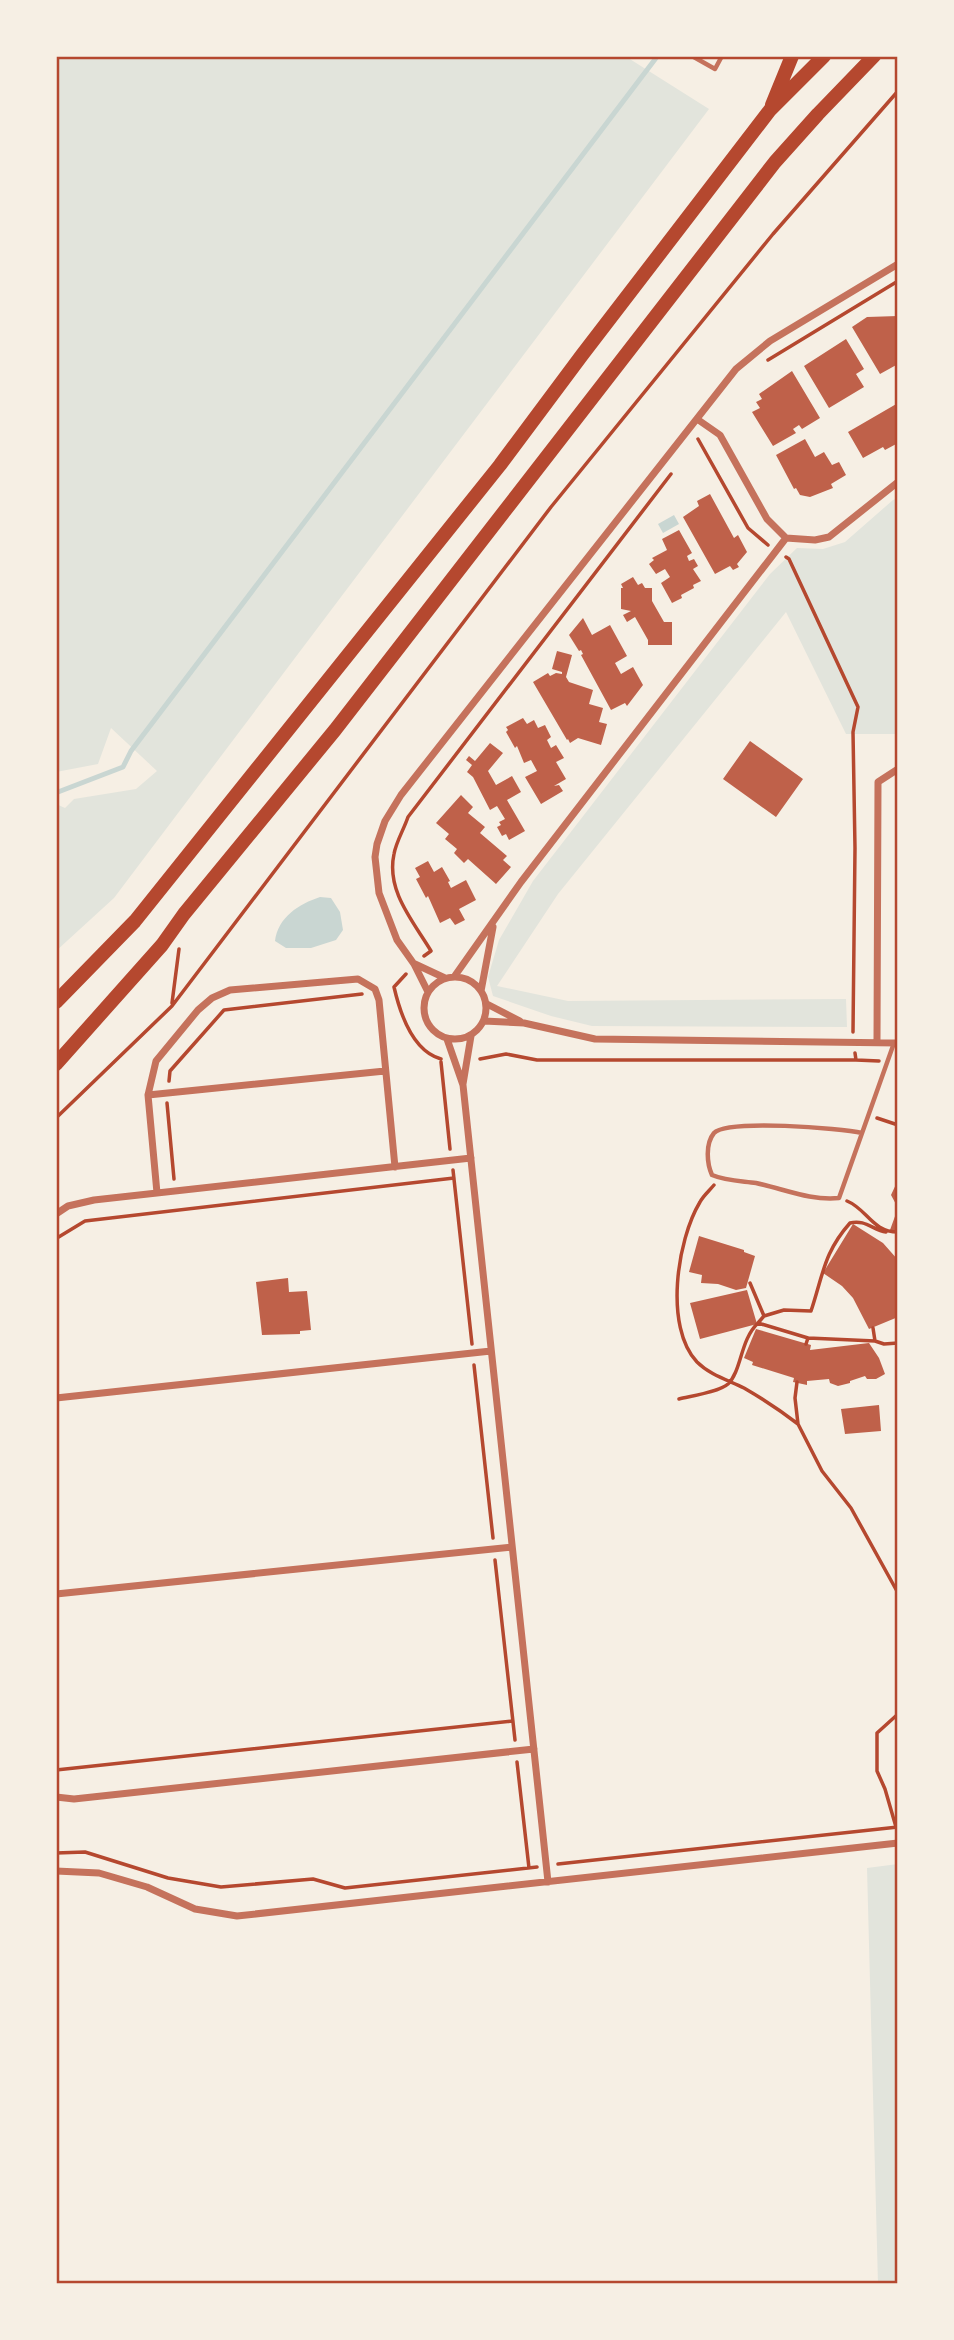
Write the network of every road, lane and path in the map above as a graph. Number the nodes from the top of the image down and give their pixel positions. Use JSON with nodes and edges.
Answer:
{"nodes":[{"id":1,"x":692,"y":56,"type":"edge"},
{"id":2,"x":722,"y":56,"type":"edge"},
{"id":3,"x":792,"y":56,"type":"edge"},
{"id":4,"x":824,"y":56,"type":"edge"},
{"id":5,"x":874,"y":56,"type":"edge"},
{"id":6,"x":898,"y":92,"type":"edge"},
{"id":7,"x":770,"y":110,"type":"junction"},
{"id":8,"x":898,"y":264,"type":"edge"},
{"id":9,"x":898,"y":281,"type":"edge"},
{"id":10,"x":761,"y":365,"type":"dead end"},
{"id":11,"x":697,"y":419,"type":"junction"},
{"id":12,"x":709,"y":425,"type":"junction"},
{"id":13,"x":698,"y":439,"type":"junction"},
{"id":14,"x":690,"y":450,"type":"dead end"},
{"id":15,"x":674,"y":471,"type":"dead end"},
{"id":16,"x":898,"y":482,"type":"edge"},
{"id":17,"x":786,"y":538,"type":"junction"},
{"id":18,"x":776,"y":552,"type":"junction"},
{"id":19,"x":898,"y":769,"type":"edge"},
{"id":20,"x":184,"y":914,"type":"junction"},
{"id":21,"x":493,"y":923,"type":"junction"},
{"id":22,"x":414,"y":964,"type":"junction"},
{"id":23,"x":454,"y":976,"type":"junction"},
{"id":24,"x":445,"y":978,"type":"junction"},
{"id":25,"x":395,"y":991,"type":"junction"},
{"id":26,"x":481,"y":991,"type":"junction"},
{"id":27,"x":428,"y":992,"type":"junction"},
{"id":28,"x":376,"y":993,"type":"junction"},
{"id":29,"x":56,"y":1002,"type":"edge"},
{"id":30,"x":486,"y":1004,"type":"junction"},
{"id":31,"x":172,"y":1006,"type":"junction"},
{"id":32,"x":484,"y":1021,"type":"junction"},
{"id":33,"x":524,"y":1023,"type":"junction"},
{"id":34,"x":471,"y":1036,"type":"junction"},
{"id":35,"x":447,"y":1039,"type":"junction"},
{"id":36,"x":853,"y":1042,"type":"junction"},
{"id":37,"x":877,"y":1042,"type":"junction"},
{"id":38,"x":896,"y":1043,"type":"edge"},
{"id":39,"x":467,"y":1059,"type":"junction"},
{"id":40,"x":856,"y":1060,"type":"junction"},
{"id":41,"x":887,"y":1062,"type":"junction"},
{"id":42,"x":56,"y":1064,"type":"edge"},
{"id":43,"x":385,"y":1071,"type":"junction"},
{"id":44,"x":463,"y":1085,"type":"junction"},
{"id":45,"x":168,"y":1093,"type":"junction"},
{"id":46,"x":148,"y":1096,"type":"junction"},
{"id":47,"x":868,"y":1115,"type":"junction"},
{"id":48,"x":56,"y":1118,"type":"edge"},
{"id":49,"x":898,"y":1125,"type":"edge"},
{"id":50,"x":862,"y":1133,"type":"junction"},
{"id":51,"x":471,"y":1158,"type":"junction"},
{"id":52,"x":452,"y":1161,"type":"junction"},
{"id":53,"x":395,"y":1167,"type":"junction"},
{"id":54,"x":454,"y":1178,"type":"junction"},
{"id":55,"x":719,"y":1178,"type":"junction"},
{"id":56,"x":175,"y":1191,"type":"junction"},
{"id":57,"x":157,"y":1193,"type":"junction"},
{"id":58,"x":839,"y":1198,"type":"junction"},
{"id":59,"x":177,"y":1210,"type":"junction"},
{"id":60,"x":56,"y":1214,"type":"edge"},
{"id":61,"x":886,"y":1232,"type":"junction"},
{"id":62,"x":898,"y":1232,"type":"edge"},
{"id":63,"x":56,"y":1241,"type":"edge"},
{"id":64,"x":750,"y":1283,"type":"dead end"},
{"id":65,"x":764,"y":1316,"type":"junction"},
{"id":66,"x":758,"y":1323,"type":"junction"},
{"id":67,"x":873,"y":1328,"type":"dead end"},
{"id":68,"x":807,"y":1338,"type":"junction"},
{"id":69,"x":875,"y":1341,"type":"junction"},
{"id":70,"x":898,"y":1343,"type":"edge"},
{"id":71,"x":806,"y":1344,"type":"dead end"},
{"id":72,"x":491,"y":1351,"type":"junction"},
{"id":73,"x":473,"y":1353,"type":"junction"},
{"id":74,"x":729,"y":1381,"type":"junction"},
{"id":75,"x":797,"y":1382,"type":"dead end"},
{"id":76,"x":56,"y":1398,"type":"edge"},
{"id":77,"x":678,"y":1399,"type":"dead end"},
{"id":78,"x":798,"y":1424,"type":"junction"},
{"id":79,"x":512,"y":1547,"type":"junction"},
{"id":80,"x":494,"y":1549,"type":"junction"},
{"id":81,"x":898,"y":1592,"type":"edge"},
{"id":82,"x":56,"y":1594,"type":"edge"},
{"id":83,"x":898,"y":1714,"type":"edge"},
{"id":84,"x":513,"y":1721,"type":"junction"},
{"id":85,"x":534,"y":1749,"type":"junction"},
{"id":86,"x":516,"y":1750,"type":"junction"},
{"id":87,"x":56,"y":1770,"type":"edge"},
{"id":88,"x":56,"y":1797,"type":"edge"},
{"id":89,"x":897,"y":1827,"type":"edge"},
{"id":90,"x":898,"y":1843,"type":"edge"},
{"id":91,"x":56,"y":1853,"type":"edge"},
{"id":92,"x":546,"y":1866,"type":"junction"},
{"id":93,"x":529,"y":1868,"type":"junction"},
{"id":94,"x":58,"y":1872,"type":"edge"},
{"id":95,"x":548,"y":1882,"type":"junction"}],
"edges":[{"from":1,"to":2,"type":"lane"},
{"from":3,"to":7,"type":"main road"},
{"from":4,"to":7,"type":"main road"},
{"from":5,"to":20,"type":"main road"},
{"from":6,"to":31,"type":"path"},
{"from":7,"to":29,"type":"main road"},
{"from":8,"to":11,"type":"street"},
{"from":9,"to":10,"type":"path"},
{"from":11,"to":12,"type":"street"},
{"from":11,"to":22,"type":"street"},
{"from":12,"to":13,"type":"path"},
{"from":12,"to":17,"type":"street"},
{"from":13,"to":14,"type":"path"},
{"from":13,"to":18,"type":"path"},
{"from":15,"to":22,"type":"path"},
{"from":16,"to":17,"type":"street"},
{"from":17,"to":18,"type":"street"},
{"from":18,"to":21,"type":"street"},
{"from":18,"to":36,"type":"path"},
{"from":19,"to":37,"type":"street"},
{"from":20,"to":31,"type":"path"},
{"from":20,"to":42,"type":"main road"},
{"from":21,"to":23,"type":"street"},
{"from":21,"to":26,"type":"street"},
{"from":22,"to":24,"type":"street"},
{"from":22,"to":25,"type":"path"},
{"from":22,"to":27,"type":"street"},
{"from":23,"to":24,"type":"street"},
{"from":23,"to":26,"type":"street"},
{"from":24,"to":27,"type":"street"},
{"from":25,"to":28,"type":"path"},
{"from":25,"to":52,"type":"path"},
{"from":26,"to":30,"type":"street"},
{"from":27,"to":35,"type":"street"},
{"from":28,"to":43,"type":"street"},
{"from":28,"to":45,"type":"path"},
{"from":28,"to":46,"type":"street"},
{"from":30,"to":32,"type":"street"},
{"from":30,"to":33,"type":"street"},
{"from":31,"to":48,"type":"path"},
{"from":32,"to":33,"type":"street"},
{"from":32,"to":34,"type":"street"},
{"from":33,"to":36,"type":"street"},
{"from":34,"to":35,"type":"street"},
{"from":34,"to":39,"type":"street"},
{"from":35,"to":44,"type":"street"},
{"from":36,"to":37,"type":"street"},
{"from":36,"to":40,"type":"path"},
{"from":37,"to":38,"type":"street"},
{"from":38,"to":41,"type":"lane"},
{"from":39,"to":40,"type":"path"},
{"from":39,"to":44,"type":"street"},
{"from":40,"to":41,"type":"path"},
{"from":41,"to":47,"type":"lane"},
{"from":43,"to":45,"type":"street"},
{"from":43,"to":53,"type":"street"},
{"from":44,"to":51,"type":"street"},
{"from":45,"to":46,"type":"street"},
{"from":45,"to":56,"type":"path"},
{"from":46,"to":57,"type":"street"},
{"from":47,"to":49,"type":"path"},
{"from":47,"to":50,"type":"lane"},
{"from":50,"to":55,"type":"lane"},
{"from":50,"to":58,"type":"lane"},
{"from":51,"to":52,"type":"street"},
{"from":51,"to":72,"type":"street"},
{"from":52,"to":53,"type":"street"},
{"from":52,"to":54,"type":"path"},
{"from":53,"to":56,"type":"street"},
{"from":54,"to":59,"type":"path"},
{"from":54,"to":73,"type":"path"},
{"from":55,"to":58,"type":"lane"},
{"from":55,"to":74,"type":"path"},
{"from":56,"to":57,"type":"street"},
{"from":56,"to":59,"type":"path"},
{"from":57,"to":60,"type":"street"},
{"from":58,"to":61,"type":"path"},
{"from":59,"to":63,"type":"path"},
{"from":61,"to":62,"type":"path"},
{"from":61,"to":65,"type":"path"},
{"from":64,"to":65,"type":"path"},
{"from":65,"to":66,"type":"path"},
{"from":66,"to":68,"type":"path"},
{"from":66,"to":74,"type":"path"},
{"from":67,"to":69,"type":"path"},
{"from":68,"to":69,"type":"path"},
{"from":68,"to":71,"type":"path"},
{"from":69,"to":70,"type":"path"},
{"from":72,"to":73,"type":"street"},
{"from":72,"to":79,"type":"street"},
{"from":73,"to":76,"type":"street"},
{"from":73,"to":80,"type":"path"},
{"from":74,"to":77,"type":"path"},
{"from":74,"to":78,"type":"path"},
{"from":75,"to":78,"type":"path"},
{"from":78,"to":81,"type":"path"},
{"from":79,"to":80,"type":"street"},
{"from":79,"to":85,"type":"street"},
{"from":80,"to":82,"type":"street"},
{"from":80,"to":84,"type":"path"},
{"from":83,"to":89,"type":"path"},
{"from":84,"to":86,"type":"path"},
{"from":84,"to":87,"type":"path"},
{"from":85,"to":86,"type":"street"},
{"from":85,"to":92,"type":"street"},
{"from":86,"to":88,"type":"street"},
{"from":86,"to":93,"type":"path"},
{"from":89,"to":92,"type":"path"},
{"from":90,"to":95,"type":"street"},
{"from":91,"to":93,"type":"path"},
{"from":92,"to":93,"type":"path"},
{"from":92,"to":95,"type":"street"},
{"from":94,"to":95,"type":"street"}]}
